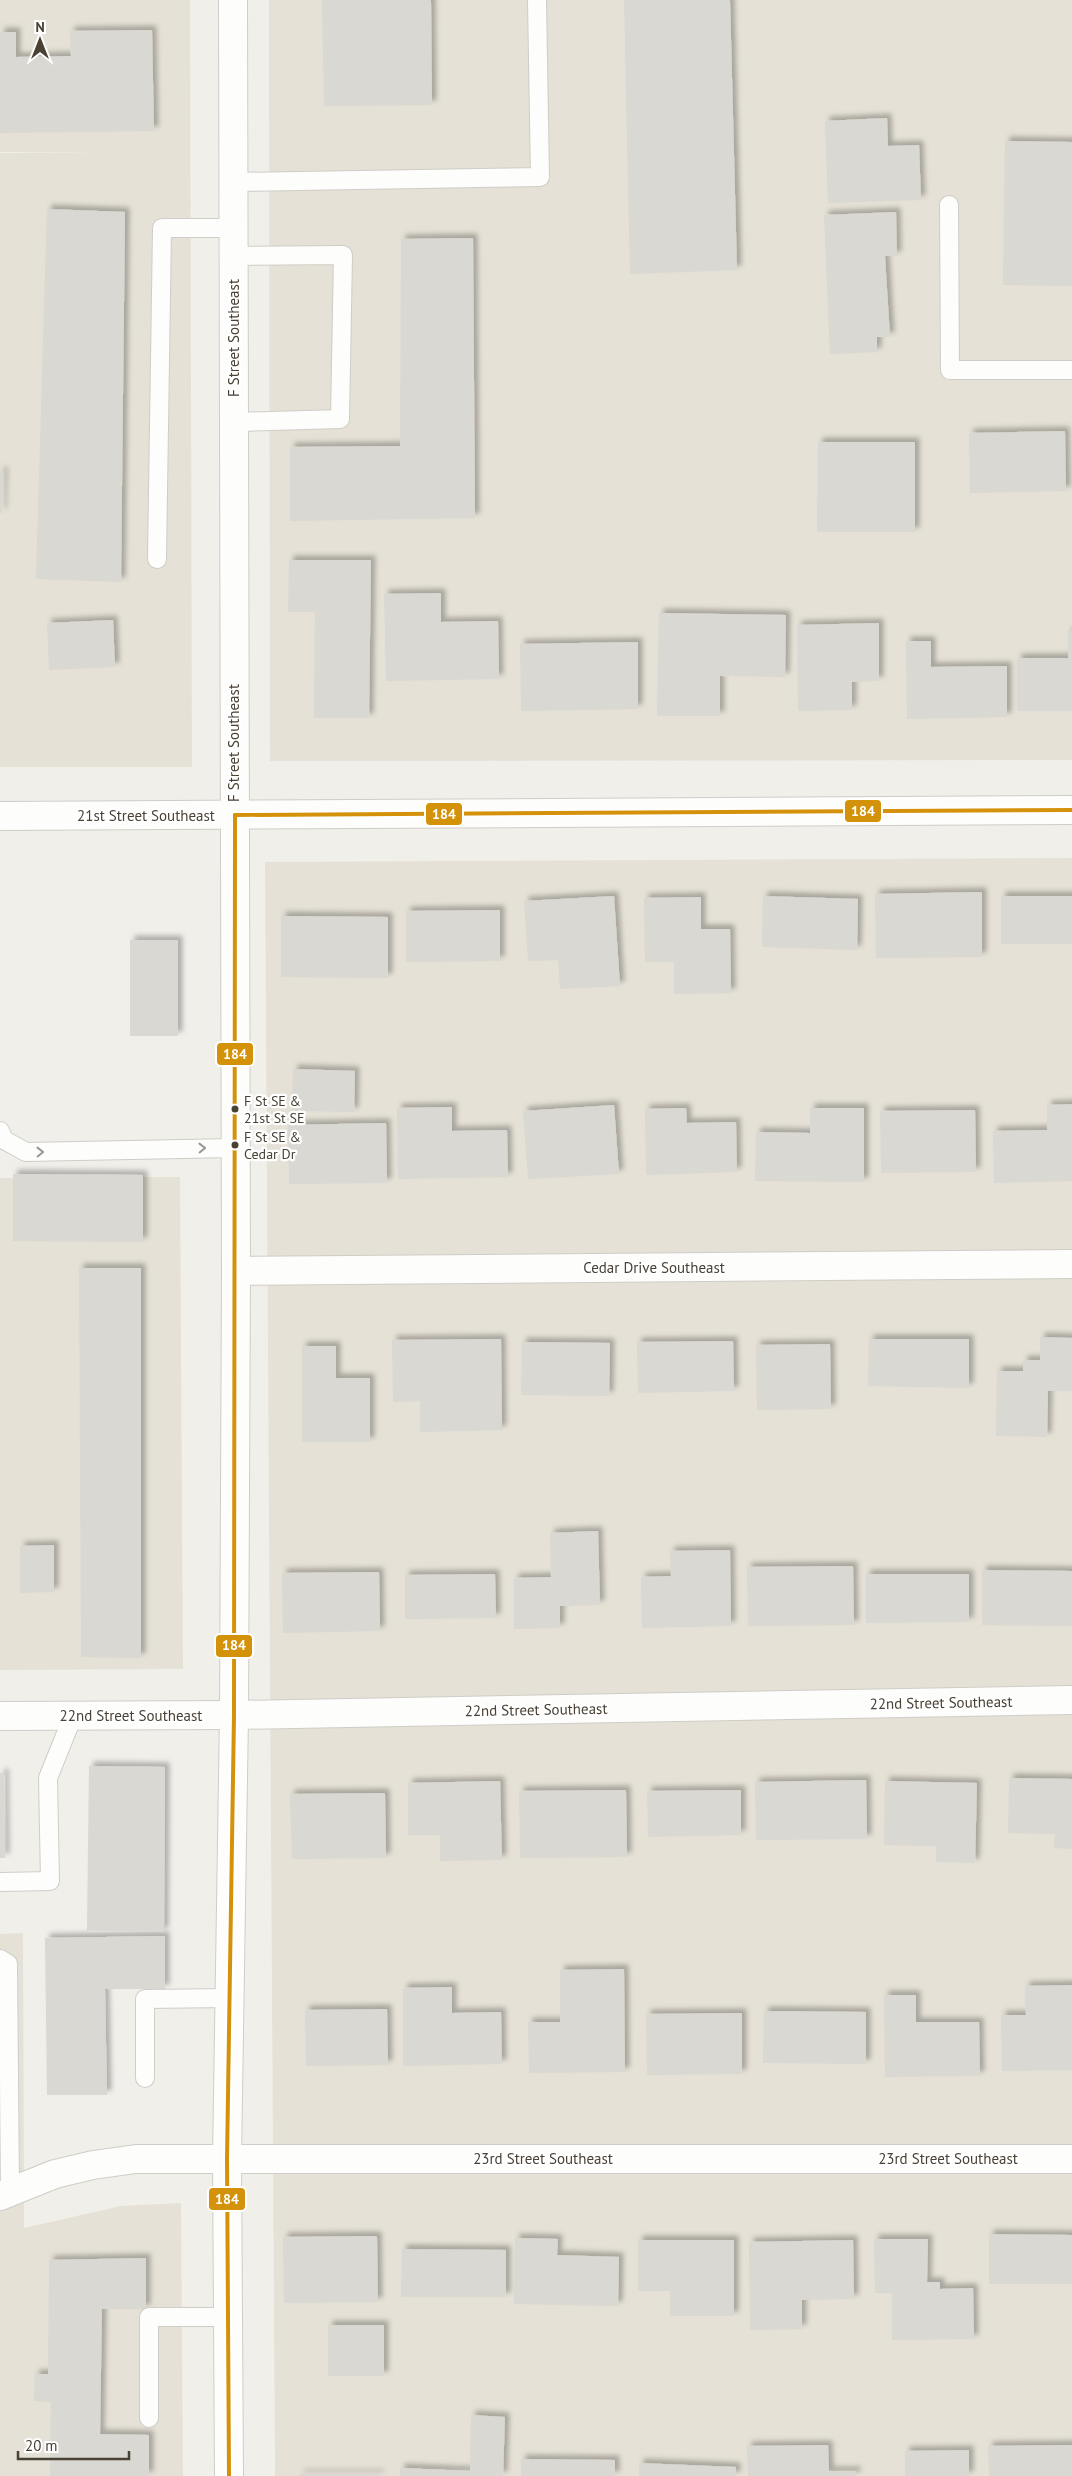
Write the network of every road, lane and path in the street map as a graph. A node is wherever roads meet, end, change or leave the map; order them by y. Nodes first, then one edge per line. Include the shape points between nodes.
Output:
1 (233, 0) edge
2 (537, 0) edge
3 (233, 182) junction
4 (949, 205) dead end
5 (233, 228) junction
6 (233, 256) junction
7 (1072, 370) edge
8 (234, 422) junction
9 (156, 559) dead end
10 (1072, 810) edge
11 (235, 815) junction
12 (0, 816) edge
13 (0, 1131) edge
14 (236, 1148) junction
15 (1072, 1264) edge
16 (236, 1271) junction
17 (1072, 1700) edge
18 (234, 1715) junction
19 (0, 1716) edge
20 (73, 1716) junction
21 (0, 1882) edge
22 (0, 1959) edge
23 (230, 1998) junction
24 (145, 2078) dead end
25 (227, 2159) junction
26 (1072, 2159) edge
27 (10, 2192) edge
28 (228, 2317) junction
29 (149, 2418) dead end
30 (229, 2476) edge

1 - 3 street, F Street Southeast
2 - 3 lane via 540,177
3 - 5 street, F Street Southeast
4 - 7 lane via 950,370
5 - 6 street, F Street Southeast
5 - 9 lane via 162,228
6 - 8 street, F Street Southeast
6 - 8 lane via 343,255 340,419
8 - 11 street, F Street Southeast
10 - 11 street, 21st Street Southeast
11 - 12 street, 21st Street Southeast
11 - 14 street, F Street Southeast
13 -> 14 lane via 4,1140 26,1152
14 - 16 street, F Street Southeast
15 - 16 street, Cedar Drive Southeast
16 - 18 street, F Street Southeast
17 - 18 street, 22nd Street Southeast
18 - 20 street, 22nd Street Southeast
18 - 23 street, F Street Southeast
19 - 20 street, 22nd Street Southeast
20 - 21 lane via 48,1778 50,1881
22 - 27 lane via 8,1964
23 - 24 lane via 145,1999
23 - 25 street, F Street Southeast
25 - 26 street, 23rd Street Southeast
25 - 27 street, 23rd Street Southeast via 136,2159 93,2165 55,2174
25 - 28 street, F Street Southeast
28 - 29 lane via 149,2317
28 - 30 street, F Street Southeast

